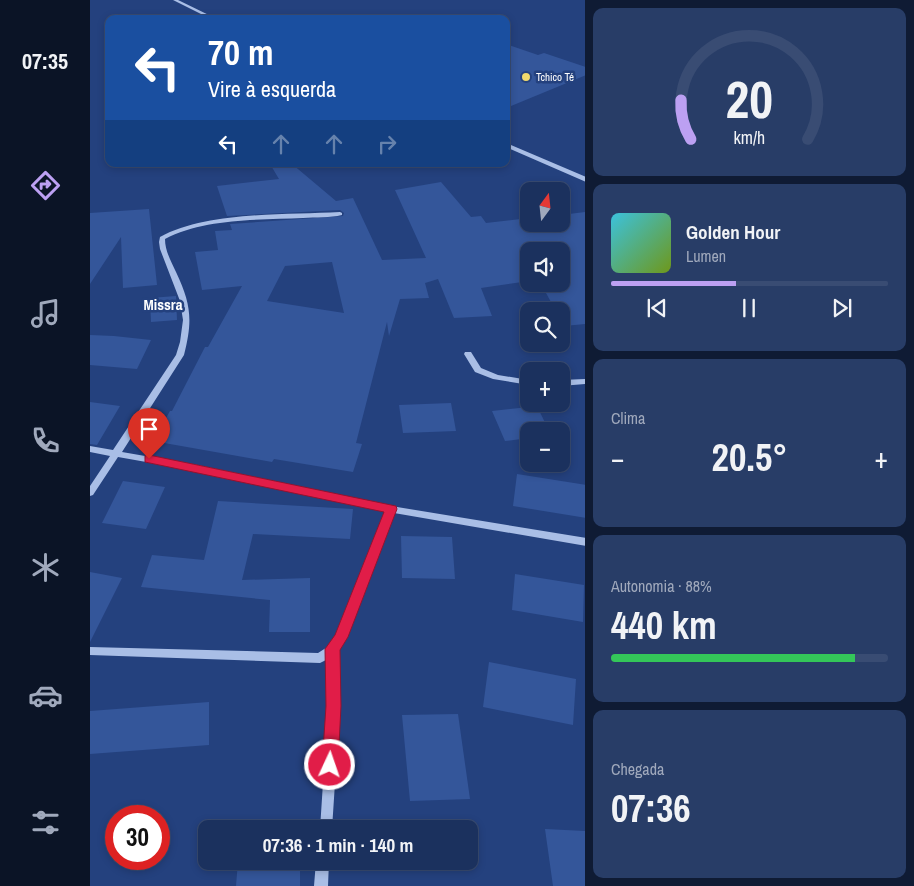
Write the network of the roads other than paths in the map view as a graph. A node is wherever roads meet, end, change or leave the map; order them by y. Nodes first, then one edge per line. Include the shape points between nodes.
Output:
1 (175, 0) edge
2 (207, 15) edge
3 (510, 147) edge
4 (585, 180) edge
5 (340, 214) dead end
6 (468, 354) dead end
7 (585, 381) edge
8 (520, 382) edge
9 (570, 382) edge
10 (90, 449) edge
11 (118, 453) junction
12 (90, 494) edge
13 (391, 509) junction
14 (585, 542) edge
15 (332, 649) junction
16 (90, 651) edge
17 (327, 820) edge
18 (322, 870) edge
19 (321, 886) edge

1 - 2 street
3 - 4 street
5 - 11 street via 206,223 170,231 162,238 161,247 182,292 188,314 187,332 180,355
6 - 8 street via 478,370 496,378
7 - 9 street
10 - 11 street
11 - 12 street
11 - 13 street
13 - 14 street
13 - 15 street via 341,637
15 - 16 street via 320,658
15 - 17 street via 334,706
18 - 19 street

